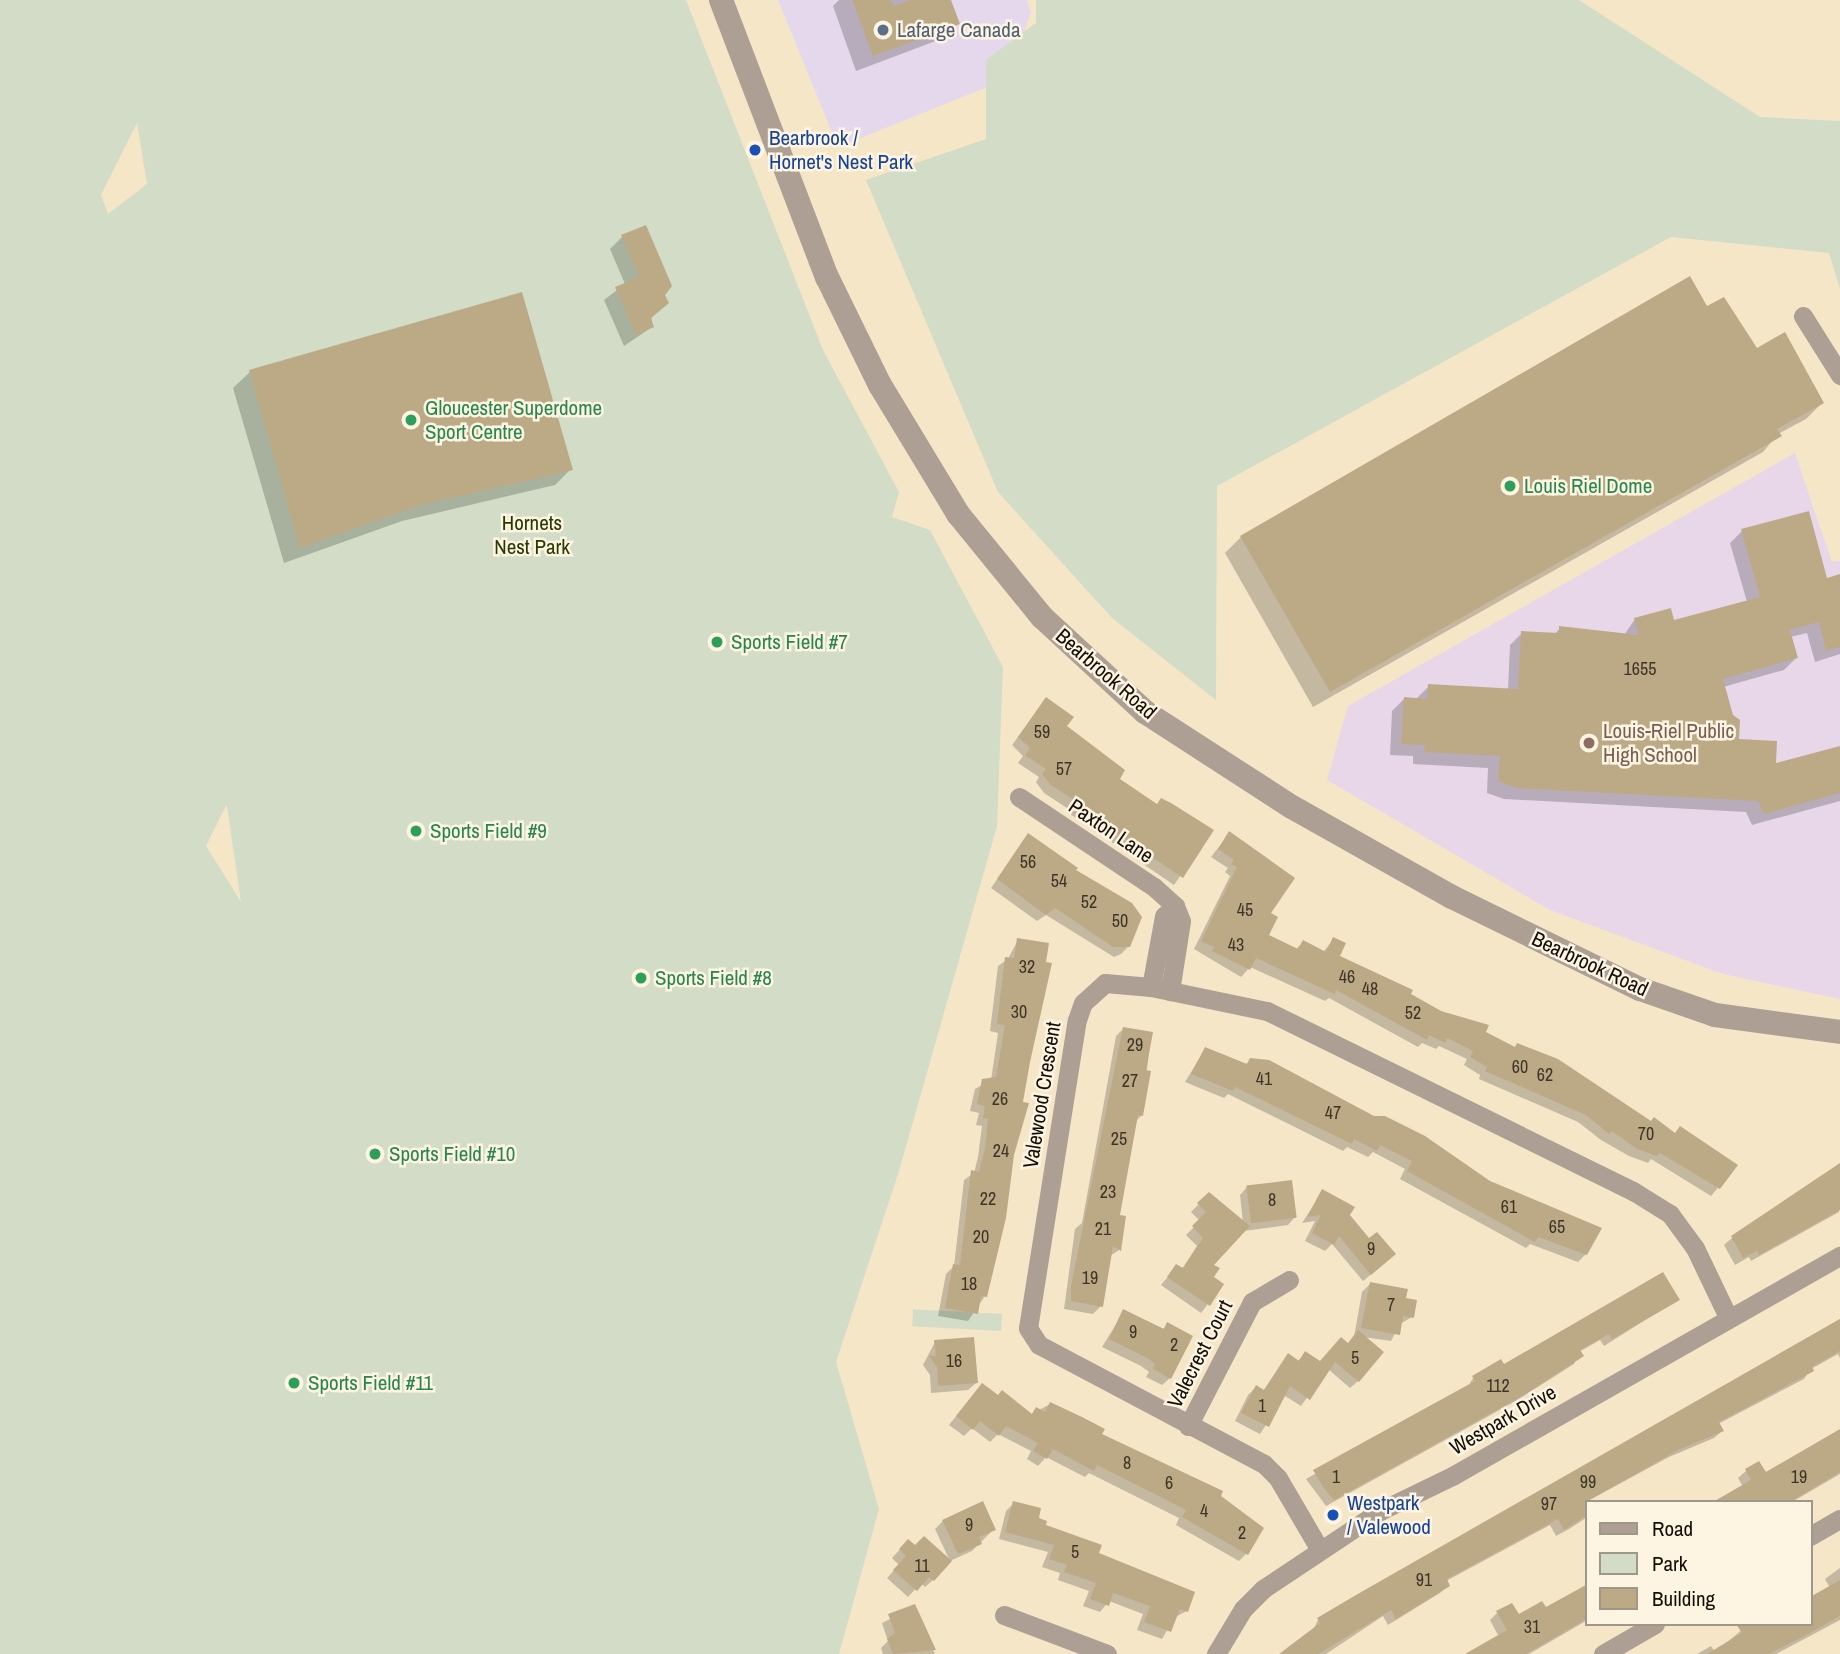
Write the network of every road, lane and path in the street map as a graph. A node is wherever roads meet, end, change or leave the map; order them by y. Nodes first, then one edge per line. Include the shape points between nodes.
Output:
1 (721, 0) edge
2 (1803, 316) dead end
3 (1840, 375) edge
4 (1019, 797) dead end
5 (1160, 989) junction
6 (1840, 1032) edge
7 (1840, 1256) edge
8 (1289, 1280) dead end
9 (1728, 1317) junction
10 (1188, 1426) junction
11 (1840, 1519) edge
12 (1812, 1535) edge
13 (1320, 1550) junction
14 (1004, 1615) dead end
15 (1652, 1626) edge
16 (1107, 1654) edge
17 (1216, 1654) edge
18 (1603, 1654) edge

1 - 6 street, Bearbrook Road via 827,277 880,386 958,514 1042,617 1145,712 1292,807 1452,897 1640,989 1714,1015
2 - 3 street
4 - 5 street, Paxton Lane via 1154,887 1175,906 1164,916
5 - 9 street, Valewood Crescent via 1267,1011 1633,1191 1670,1214 1695,1248
5 - 10 street, Valewood Crescent via 1105,983 1083,1003 1028,1328 1039,1345
7 - 9 street, Westpark Drive
8 - 10 street, Valecrest Court via 1252,1302
9 - 13 street, Westpark Drive via 1454,1475 1380,1511
10 - 13 street, Valewood Crescent via 1264,1464 1278,1478
11 - 12 street
13 - 17 street, Westpark Drive via 1263,1589 1243,1609
14 - 16 street
15 - 18 street

